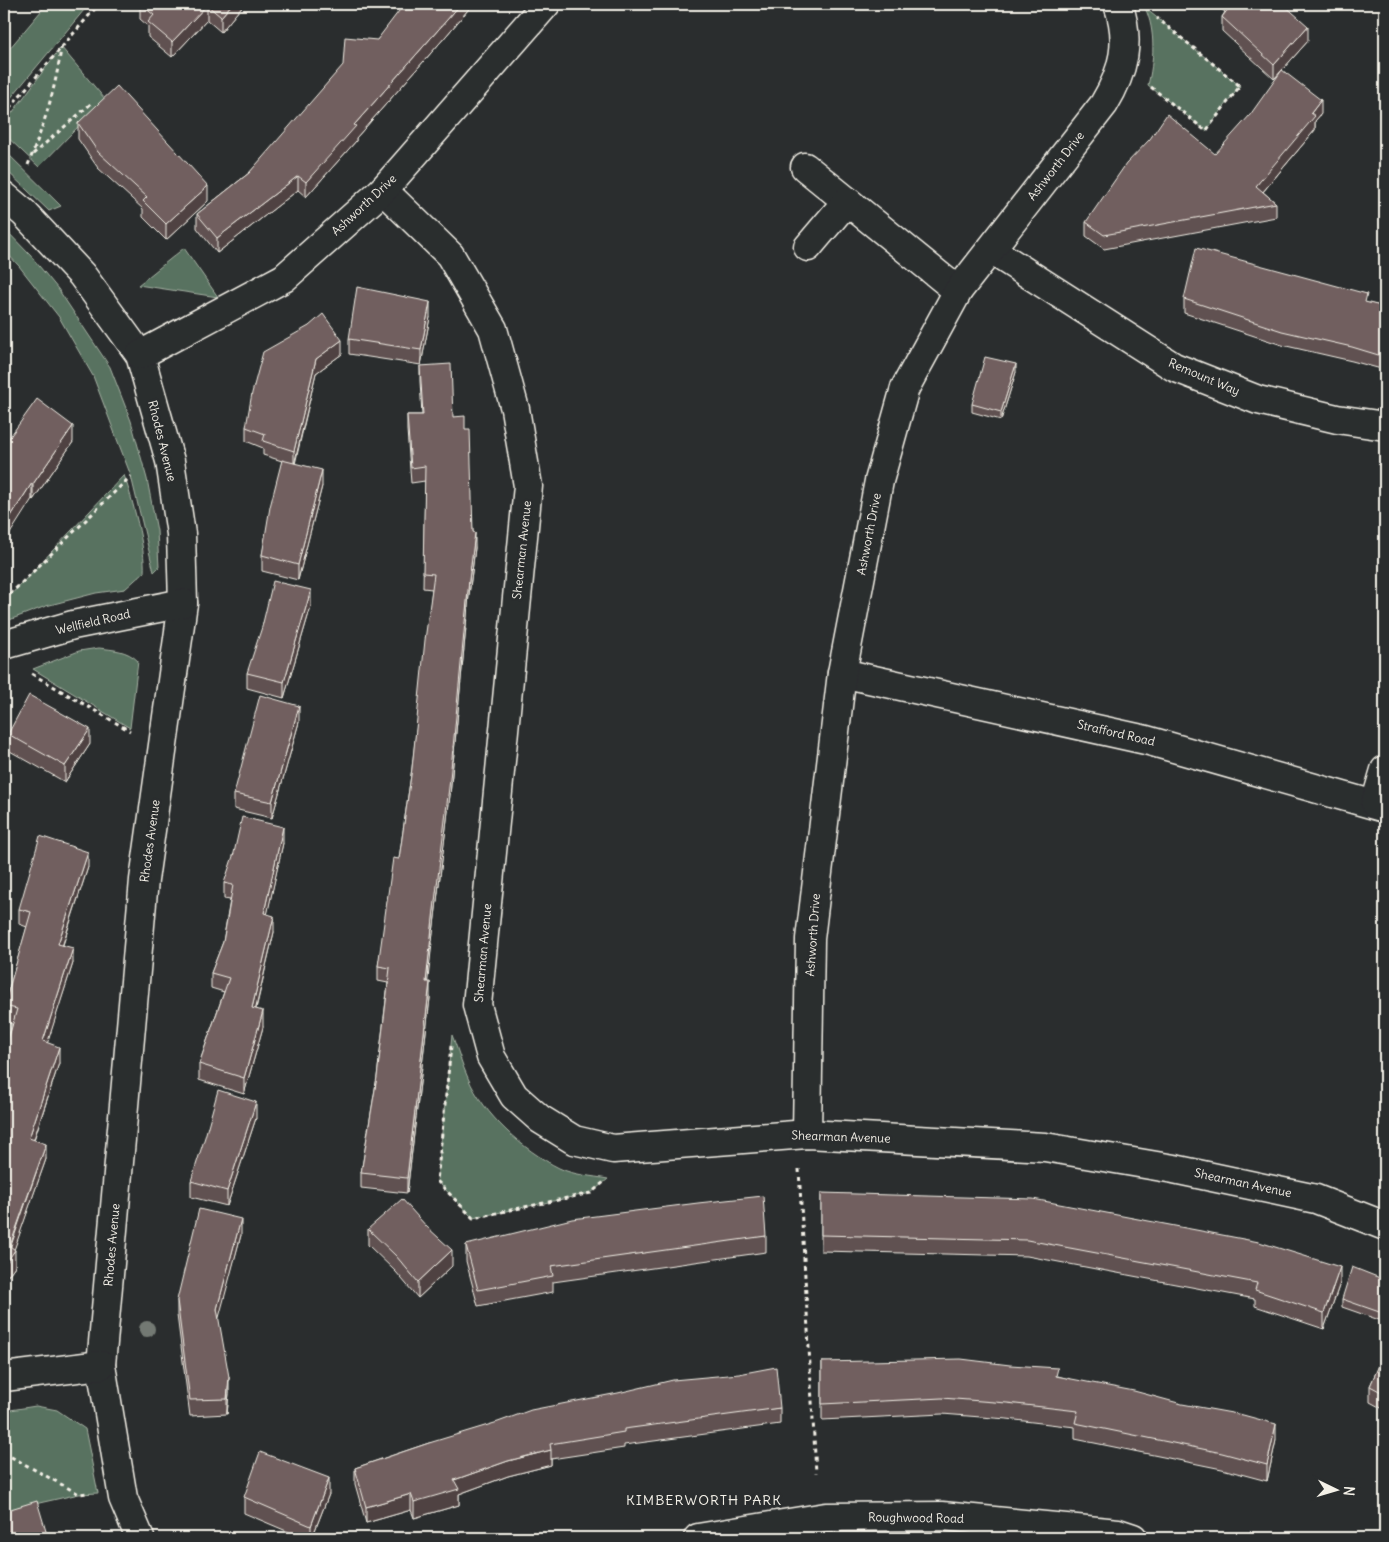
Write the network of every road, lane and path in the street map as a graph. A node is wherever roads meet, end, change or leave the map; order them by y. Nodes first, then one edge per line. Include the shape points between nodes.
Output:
1 (99, 4) edge
2 (546, 4) edge
3 (1118, 4) edge
4 (1152, 14) dead end
5 (61, 47) junction
6 (1122, 64) junction
7 (92, 102) dead end
8 (4, 114) edge
9 (33, 154) junction
10 (28, 165) dead end
11 (805, 168) dead end
12 (384, 190) junction
13 (4, 196) edge
14 (847, 201) junction
15 (808, 247) dead end
16 (991, 250) junction
17 (958, 291) junction
18 (140, 355) junction
19 (1385, 426) edge
20 (131, 476) dead end
21 (4, 600) edge
22 (183, 603) junction
23 (4, 645) edge
24 (28, 672) dead end
25 (842, 672) junction
26 (135, 734) dead end
27 (1385, 770) edge
28 (1380, 806) edge
29 (477, 1005) junction
30 (807, 1134) junction
31 (645, 1146) junction
32 (1385, 1226) edge
33 (101, 1365) junction
34 (4, 1377) edge
35 (4, 1453) edge
36 (816, 1473) dead end
37 (123, 1491) junction
38 (826, 1528) edge
39 (140, 1538) edge
40 (698, 1538) edge
41 (1133, 1538) edge

1 - 5 path
2 - 12 street, Ashworth Drive
3 - 6 street, Ashworth Drive via 1126,40
4 - 6 path via 1240,86 1206,131
5 - 8 path
5 - 9 path via 51,100
6 - 16 street, Ashworth Drive via 1115,86 1104,104
7 - 9 path
9 - 10 path
11 - 14 street
12 - 18 street, Ashworth Drive via 284,278
12 - 29 street, Shearman Avenue via 450,255 493,329 515,409 528,486
13 - 18 street, Rhodes Avenue via 82,275
14 - 15 street
14 - 17 street
16 - 17 street, Ashworth Drive
16 - 19 street, Remount Way via 1174,367 1258,400 1336,419
17 - 25 street, Ashworth Drive via 906,388 880,481
18 - 22 street, Rhodes Avenue via 170,461 181,534
20 - 21 path
22 - 23 street, Wellfield Road via 73,625
22 - 33 street, Rhodes Avenue via 144,880
24 - 26 path
25 - 28 street, Strafford Road via 1146,740
25 - 30 street, Ashworth Drive via 810,939
27 - 28 street
29 - 31 street, Shearman Avenue via 491,1057 514,1096 540,1119 574,1140 613,1149
29 - 31 path via 452,1036 437,1181 473,1218 591,1193
30 - 31 street, Shearman Avenue
30 - 32 street, Shearman Avenue via 1045,1147 1174,1169 1316,1199
30 - 36 path via 798,1170
33 - 34 street
33 - 37 street, Rhodes Avenue
35 - 37 path via 79,1494
37 - 39 street, Rhodes Avenue
38 - 40 street, Roughwood Road
38 - 41 street, Roughwood Road via 942,1516 1118,1533

